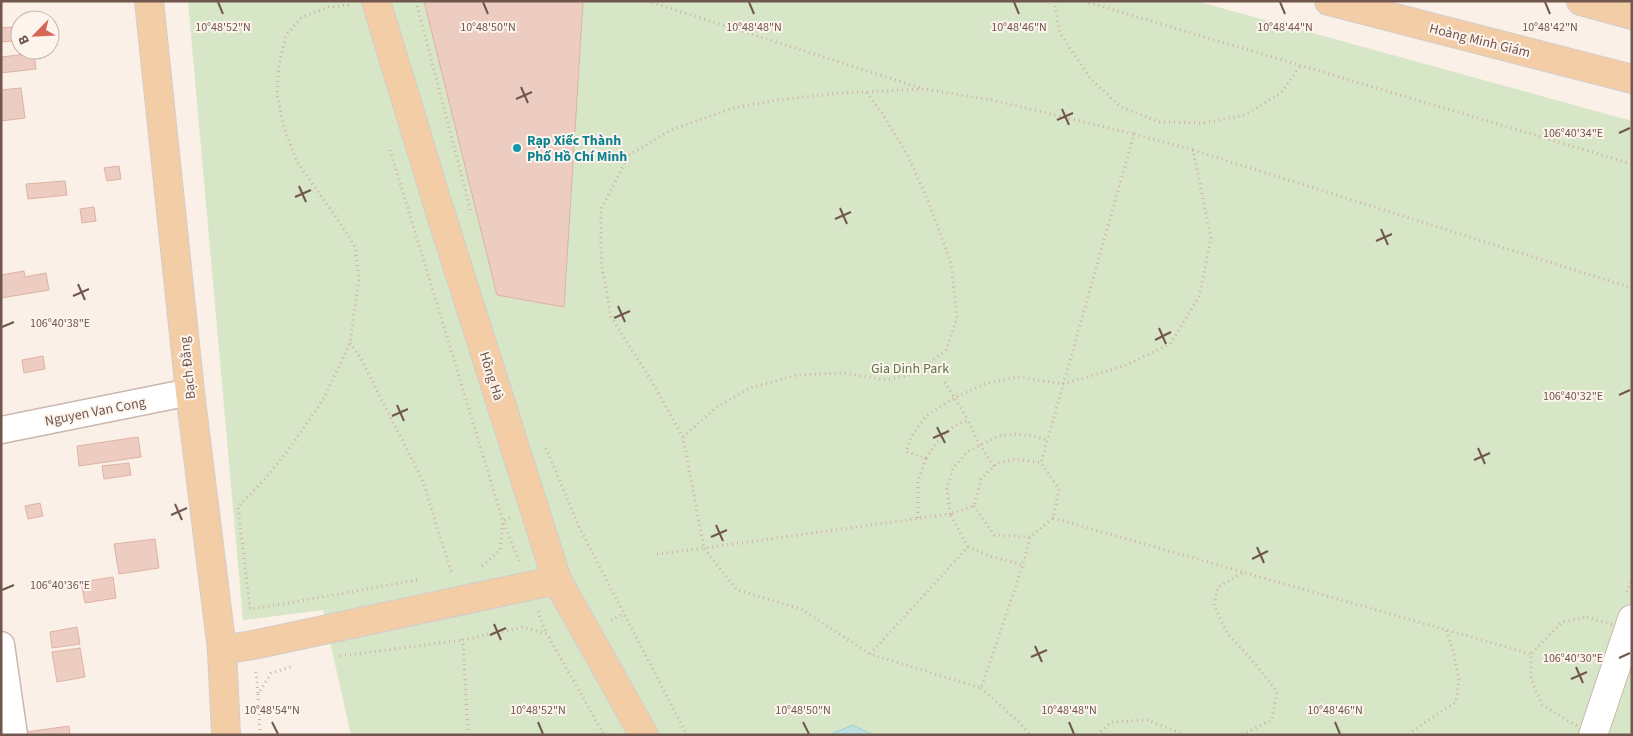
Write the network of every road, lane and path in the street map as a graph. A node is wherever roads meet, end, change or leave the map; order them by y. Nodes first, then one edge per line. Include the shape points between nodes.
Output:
1 (149, 1) edge
2 (416, 1) edge
3 (648, 1) edge
4 (1054, 1) edge
5 (1084, 1) edge
6 (1329, 1) edge
7 (1581, 1) edge
8 (363, 3) edge
9 (1632, 15) edge
10 (1301, 65) junction
11 (1632, 79) edge
12 (924, 89) junction
13 (866, 92) junction
14 (1134, 134) junction
15 (389, 146) dead end
16 (1193, 150) junction
17 (1632, 164) edge
18 (472, 218) dead end
19 (1632, 288) edge
20 (350, 343) junction
21 (945, 382) dead end
22 (1063, 384) junction
23 (190, 392) junction
24 (954, 398) junction
25 (968, 420) junction
26 (1, 430) edge
27 (683, 437) junction
28 (1048, 440) junction
29 (544, 444) dead end
30 (980, 444) junction
31 (926, 458) junction
32 (1041, 463) junction
33 (994, 466) junction
34 (974, 506) junction
35 (950, 514) junction
36 (918, 518) junction
37 (1053, 518) junction
38 (1030, 537) junction
39 (968, 547) junction
40 (704, 548) junction
41 (657, 554) dead end
42 (1022, 565) junction
43 (479, 568) dead end
44 (1244, 572) junction
45 (447, 574) dead end
46 (422, 579) dead end
47 (557, 580) junction
48 (1632, 619) edge
49 (1446, 630) junction
50 (463, 640) junction
51 (1, 645) edge
52 (222, 650) junction
53 (870, 654) junction
54 (1531, 654) junction
55 (335, 657) dead end
56 (298, 665) dead end
57 (981, 688) junction
58 (1632, 730) edge
59 (603, 734) edge
60 (14, 735) edge
61 (226, 735) edge
62 (260, 735) edge
63 (468, 735) edge
64 (644, 735) edge
65 (687, 735) edge
66 (1030, 735) edge
67 (1097, 735) edge
68 (1184, 735) edge
69 (1237, 735) edge
70 (1409, 735) edge
71 (1593, 735) edge
72 (1630, 735) edge

1 - 23 main road, Bạch Đằng
2 - 18 path
3 - 12 path
4 - 10 path via 1060,33 1090,78 1121,107 1159,122 1203,123 1245,115 1281,92
5 - 10 path
6 - 11 main road, Hoàng Minh Giám
7 - 9 main road
8 - 20 path via 329,7 302,17 286,34 279,65 278,94 284,128 296,162 354,247 359,278
8 - 47 main road, Hồng Hà via 443,221
10 - 17 path
12 - 13 path
12 - 14 path via 992,100
13 - 27 path via 733,108 671,130 629,155 601,209 601,261 610,317
13 - 27 path via 908,156 951,263 957,318 946,350 917,373 887,380 843,373 797,375 750,388 717,407
14 - 16 path
14 - 22 path
15 - 43 path via 503,521 500,550
16 - 19 path
16 - 22 path via 1211,238 1199,297 1170,344 1124,366
20 - 45 path via 422,479 453,573
20 - 46 path via 324,398 292,446 238,507 250,609
21 - 24 path
22 - 24 path via 1018,378 987,383
22 - 28 path
23 - 26 street, Nguyen Van Cong
23 - 52 main road, Bạch Đằng
24 - 25 path
24 - 31 path via 926,416 911,437 906,452
25 - 30 path
25 - 31 path via 954,425 937,441
27 - 40 path
28 - 30 path via 1016,434 998,436
28 - 32 path
29 - 65 path via 580,530
30 - 33 path
30 - 35 path via 967,452 953,468 947,489
31 - 36 path via 918,480
32 - 33 path via 1017,459
32 - 37 path via 1059,489
33 - 34 path via 981,479
34 - 35 path
34 - 38 path via 994,535
35 - 36 path
35 - 39 path
36 - 40 path
37 - 38 path
37 - 44 path
38 - 42 path
39 - 42 path
39 - 53 path
40 - 41 path
40 - 53 path via 737,590 802,609
42 - 57 path
44 - 49 path
44 - 69 path via 1218,587 1214,606 1228,634 1277,692 1272,720
47 - 52 main road
47 - 64 main road, Hồng Hà
48 - 71 street
49 - 54 path
49 - 70 path via 1459,680 1456,702
50 - 55 path
50 - 59 path via 523,628 547,634
50 - 63 path
51 - 60 street
52 - 61 main road, Bạch Đằng
53 - 57 path
54 - 54 path via 1531,679 1542,706 1582,729 1616,626 1587,617 1562,622
56 - 62 path via 271,674 258,694
57 - 66 path
58 - 72 path
67 - 68 path via 1111,722 1148,720

